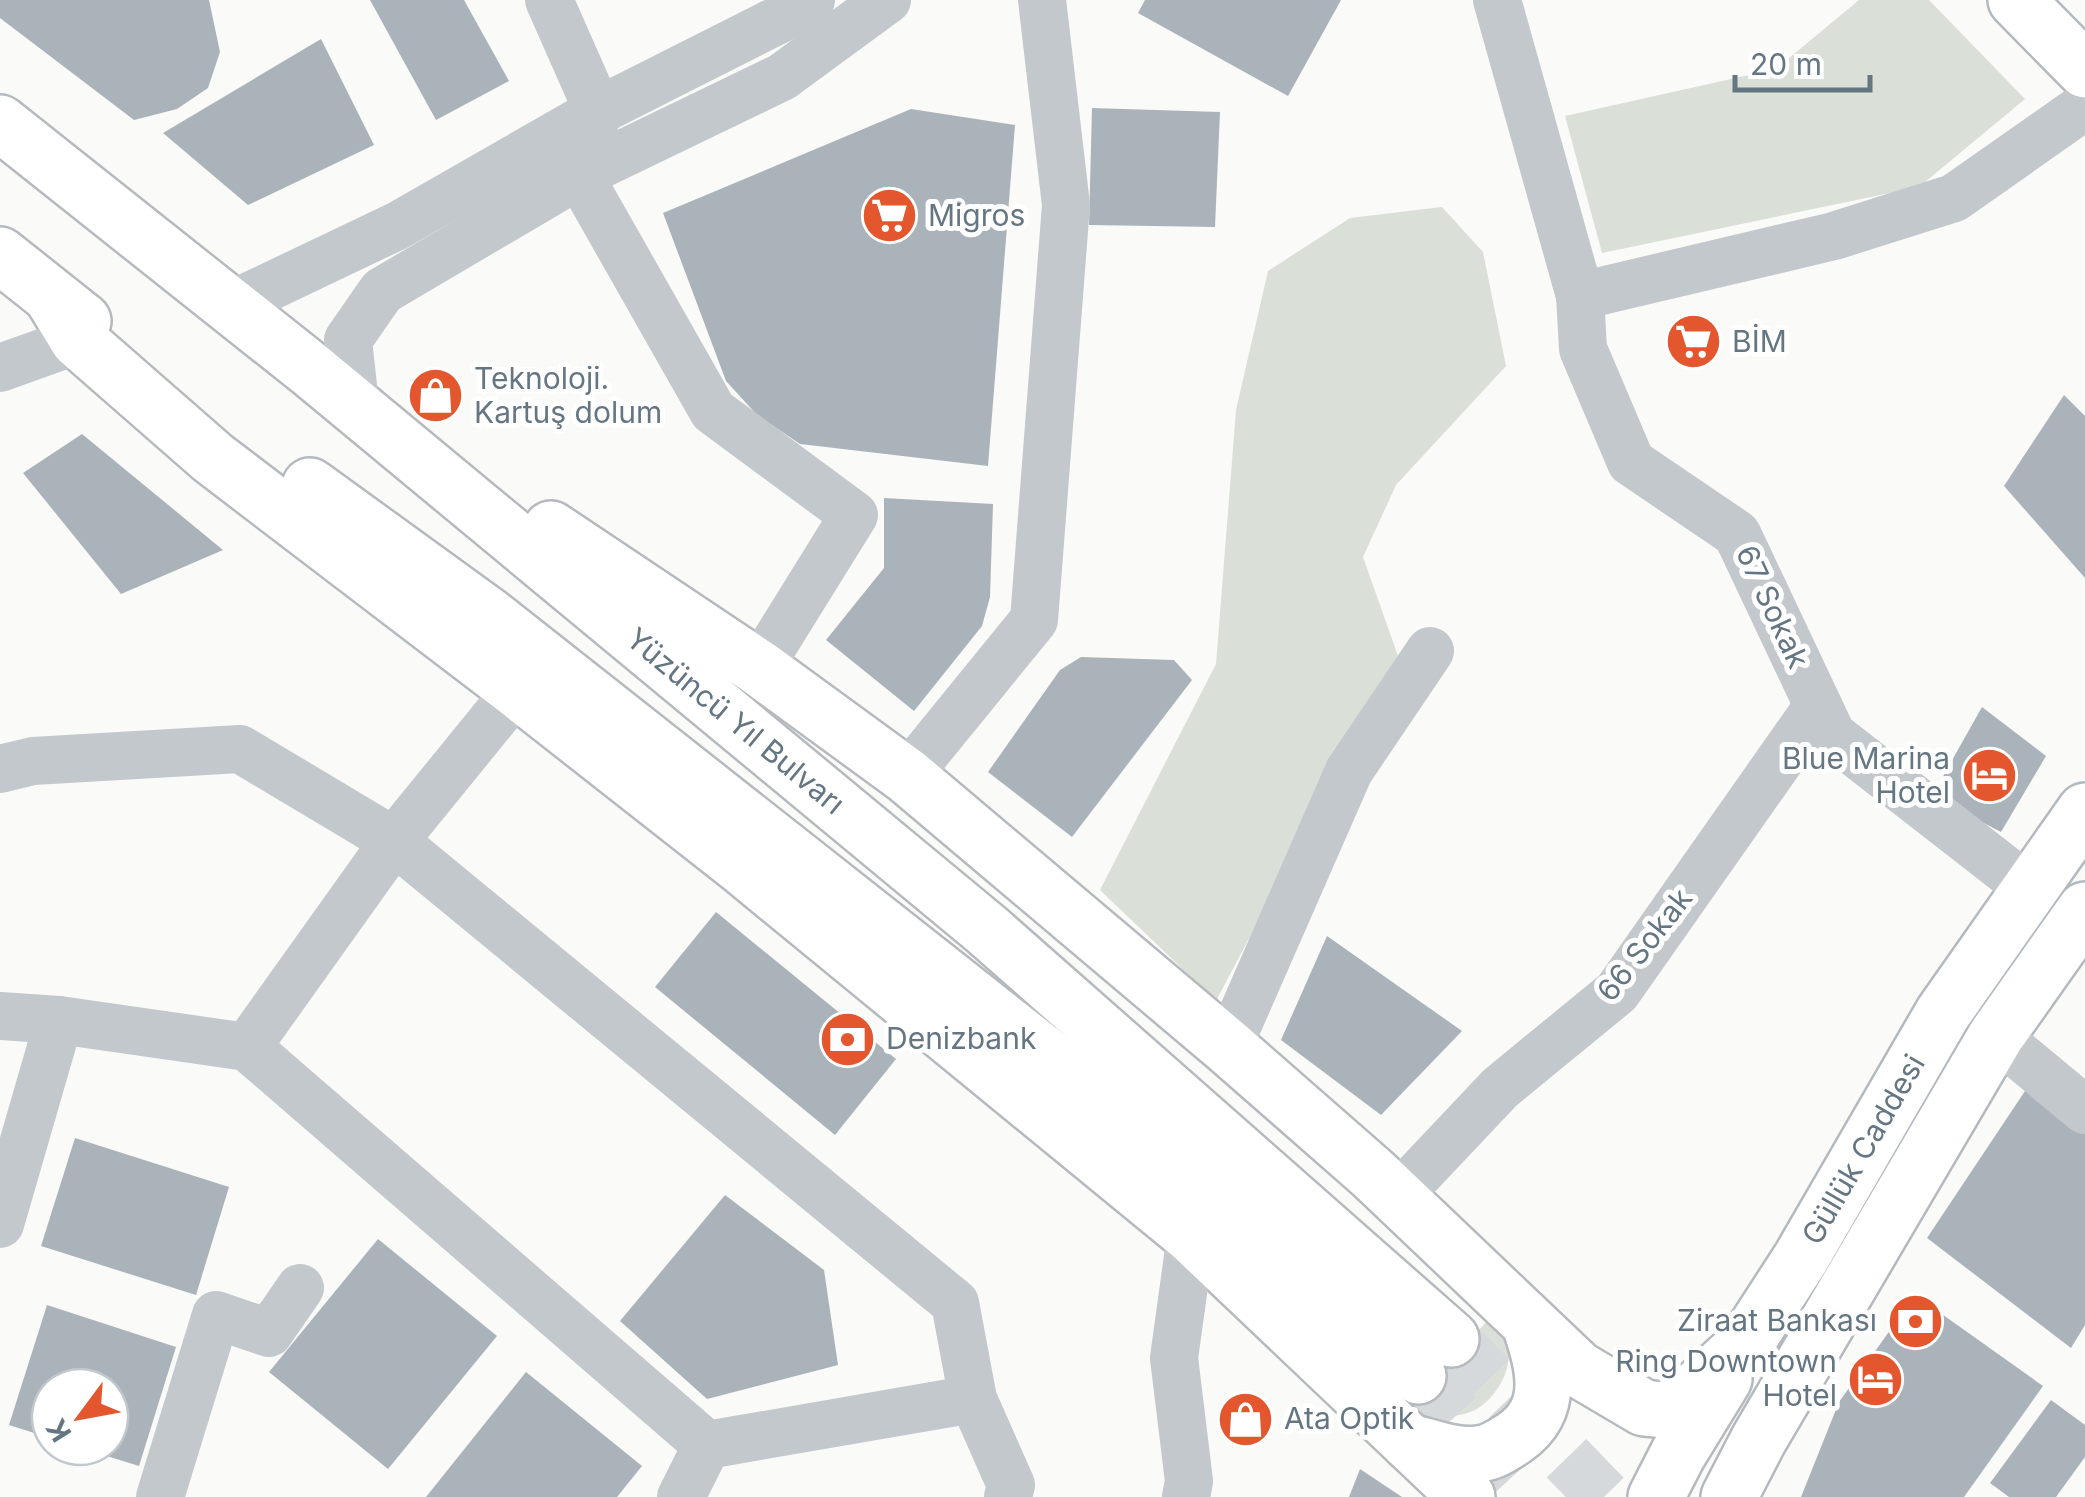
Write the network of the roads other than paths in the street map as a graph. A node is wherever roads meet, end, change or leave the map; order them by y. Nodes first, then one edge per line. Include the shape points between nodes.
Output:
1 (549, 0) edge
2 (811, 0) edge
3 (887, 0) edge
4 (1042, 0) edge
5 (1497, 0) edge
6 (2016, 0) edge
7 (2085, 70) edge
8 (2085, 106) edge
9 (598, 110) junction
10 (0, 123) edge
11 (579, 175) junction
12 (0, 255) edge
13 (1580, 296) junction
14 (228, 306) junction
15 (66, 320) junction
16 (0, 368) edge
17 (332, 378) junction
18 (1430, 651) dead end
19 (758, 668) junction
20 (517, 690) junction
21 (1818, 706) junction
22 (0, 769) edge
23 (908, 776) junction
24 (2085, 811) edge
25 (394, 841) junction
26 (2030, 889) junction
27 (2085, 910) edge
28 (0, 1016) edge
29 (59, 1020) junction
30 (1996, 1036) junction
31 (248, 1047) junction
32 (1228, 1047) junction
33 (2085, 1110) edge
34 (1397, 1198) junction
35 (0, 1224) edge
36 (1191, 1234) junction
37 (300, 1288) dead end
38 (1530, 1324) junction
39 (1744, 1346) junction
40 (1578, 1369) junction
41 (973, 1399) junction
42 (1409, 1442) junction
43 (707, 1444) junction
44 (1669, 1490) edge
45 (160, 1497) edge
46 (681, 1497) edge
47 (1008, 1497) edge
48 (1186, 1497) edge
49 (1466, 1497) edge
50 (1729, 1497) edge

1 - 9 street
2 - 9 street
3 - 11 street via 782,78
4 - 23 street via 1066,205 1034,620
5 - 13 street, 67 Sokak
6 - 7 main road
8 - 13 street via 1954,198 1834,236
9 - 11 street
9 - 14 street via 397,226
10 - 14 main road, Yüzüncü Yıl Bulvarı
11 - 17 street via 382,291 348,340
11 - 19 street via 713,411 854,514
12 - 15 main road, Yüzüncü Yıl Bulvarı
13 - 21 street, 67 Sokak via 1584,348 1632,462 1738,534
14 - 17 main road, Yüzüncü Yıl Bulvarı
15 - 16 street
15 - 17 main road, Yüzüncü Yıl Bulvarı via 488,615 1434,1358 986,930
15 - 20 main road via 213,458
17 - 19 main road
18 - 32 street via 1349,771
19 - 23 main road
20 - 25 street
20 - 36 main road
21 - 26 street, 67 Sokak via 1832,735
21 - 34 street, 66 Sokak via 1617,992 1500,1088
22 - 25 street via 33,761 240,749
23 - 32 main road
24 - 26 main road, Güllük Caddesi
25 - 31 street
25 - 41 street via 955,1303
26 - 39 main road, Güllük Caddesi via 1943,1014
27 - 30 main road, Güllük Caddesi
28 - 29 street
29 - 31 street
29 - 35 street
30 - 33 street
30 - 50 main road, Güllük Caddesi
31 - 43 street
32 - 34 main road
34 - 38 main road
36 - 42 main road
36 - 48 street via 1174,1358 1190,1481
37 - 45 street via 270,1333 216,1315
38 - 40 main road
38 - 42 main road via 1544,1389 1539,1410 1521,1433 1479,1454
39 - 40 main road via 1664,1410 1644,1408
39 - 44 main road, Güllük Caddesi via 1678,1454
40 - 44 main road
41 - 43 street
41 - 47 street via 1011,1485
42 - 49 main road
43 - 46 street

